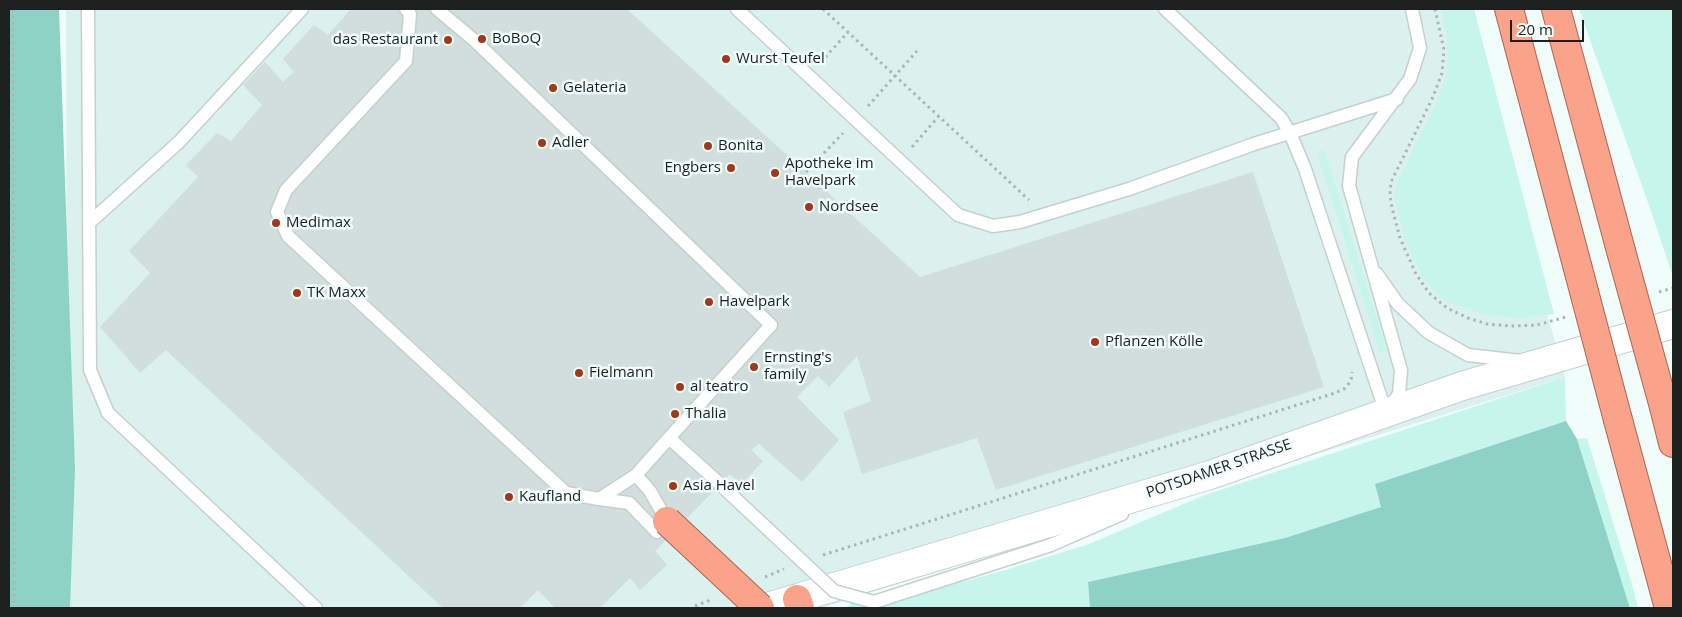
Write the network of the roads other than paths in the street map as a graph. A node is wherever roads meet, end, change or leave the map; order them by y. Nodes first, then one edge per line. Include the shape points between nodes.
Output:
1 (88, 9) edge
2 (302, 9) edge
3 (406, 9) edge
4 (437, 9) edge
5 (737, 9) edge
6 (1164, 9) edge
7 (1412, 9) edge
8 (1509, 9) edge
9 (1556, 9) edge
10 (1396, 99) junction
11 (1290, 133) junction
12 (89, 223) junction
13 (1370, 264) junction
14 (1673, 324) edge
15 (1540, 363) junction
16 (1386, 413) junction
17 (668, 438) junction
18 (1673, 443) edge
19 (636, 475) junction
20 (1210, 475) junction
21 (599, 499) junction
22 (662, 527) junction
23 (731, 602) edge
24 (798, 604) edge
25 (316, 608) edge
26 (762, 608) edge
27 (1669, 608) edge

1 - 12 lane
2 - 12 lane via 179,142
3 - 21 lane via 410,14 406,61 286,190 277,212 288,236 566,493
4 - 17 lane via 475,41 771,325
5 - 11 lane via 958,215 993,226 1020,222 1128,189
6 - 11 lane via 1281,118
7 - 10 lane via 1420,48 1410,79
8 - 27 highway, bridge
9 - 18 highway, bridge
10 - 11 lane
10 - 13 lane via 1352,157 1348,186
11 - 16 lane via 1306,170
12 - 25 lane via 90,370 108,412
13 - 15 lane via 1398,304 1430,332 1468,355
13 - 16 lane via 1401,370 1399,394
14 - 15 street, POTSDAMER STRASSE
15 - 16 street, POTSDAMER STRASSE
16 - 20 street, POTSDAMER STRASSE
17 - 19 lane
17 - 20 lane, bridge via 834,591 874,602 1051,545
19 - 21 lane
19 - 22 lane via 650,491
20 - 24 street, POTSDAMER STRASSE
21 - 22 lane via 629,504
22 - 23 highway
22 - 26 highway, bridge
24 - 26 street, POTSDAMER STRASSE

